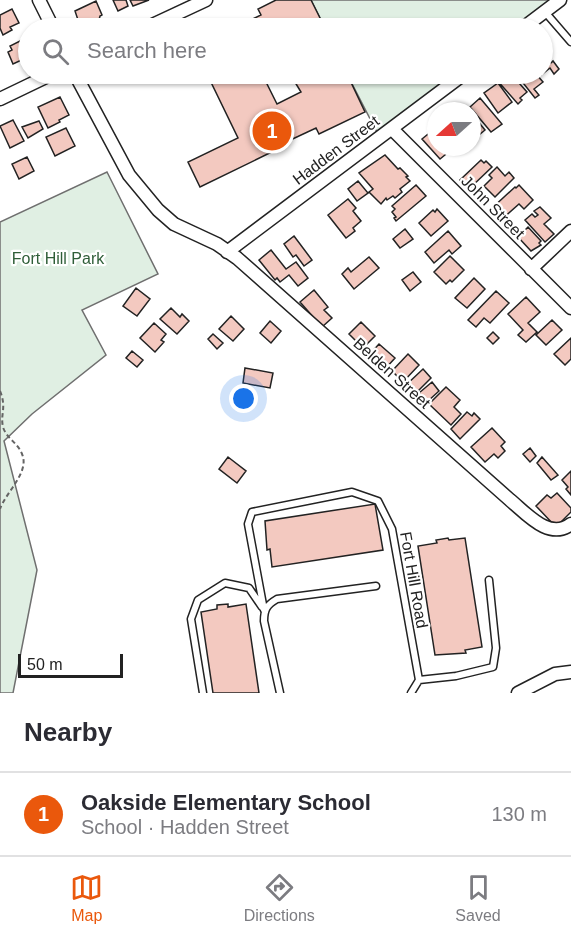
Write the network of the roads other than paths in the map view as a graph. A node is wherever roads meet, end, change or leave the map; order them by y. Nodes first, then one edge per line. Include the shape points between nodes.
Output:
1 (39, 0) edge
2 (206, 0) edge
3 (560, 0) edge
4 (544, 12) junction
5 (48, 18) edge
6 (167, 18) edge
7 (536, 18) edge
8 (549, 18) edge
9 (553, 22) edge
10 (571, 42) edge
11 (31, 84) edge
12 (80, 84) edge
13 (451, 84) edge
14 (0, 99) edge
15 (392, 129) junction
16 (571, 231) edge
17 (227, 252) junction
18 (531, 269) junction
19 (571, 308) edge
20 (571, 524) edge
21 (489, 580) dead end
22 (376, 586) dead end
23 (264, 610) junction
24 (571, 672) edge
25 (419, 680) junction
26 (203, 693) edge
27 (280, 693) edge
28 (411, 693) edge
29 (518, 693) edge

1 - 5 street
2 - 6 street
3 - 4 street
4 - 7 street
4 - 8 lane
9 - 10 lane
11 - 14 street
12 - 17 street, Belden Street via 129,175 158,210 174,224
13 - 15 street, Hadden Street
15 - 17 street, Hadden Street
15 - 18 street, John Street
16 - 18 street
17 - 20 street, Belden Street via 534,520 556,530
18 - 19 street, John Street
21 - 25 lane via 496,648 493,667
22 - 23 lane via 277,599
23 - 25 lane, Fort Hill Road via 248,524 252,512 352,492 378,501 392,529
23 - 26 lane via 249,588 225,583 198,600 191,619
23 - 27 lane, Fort Hill Road
24 - 29 street via 555,674
25 - 28 lane

